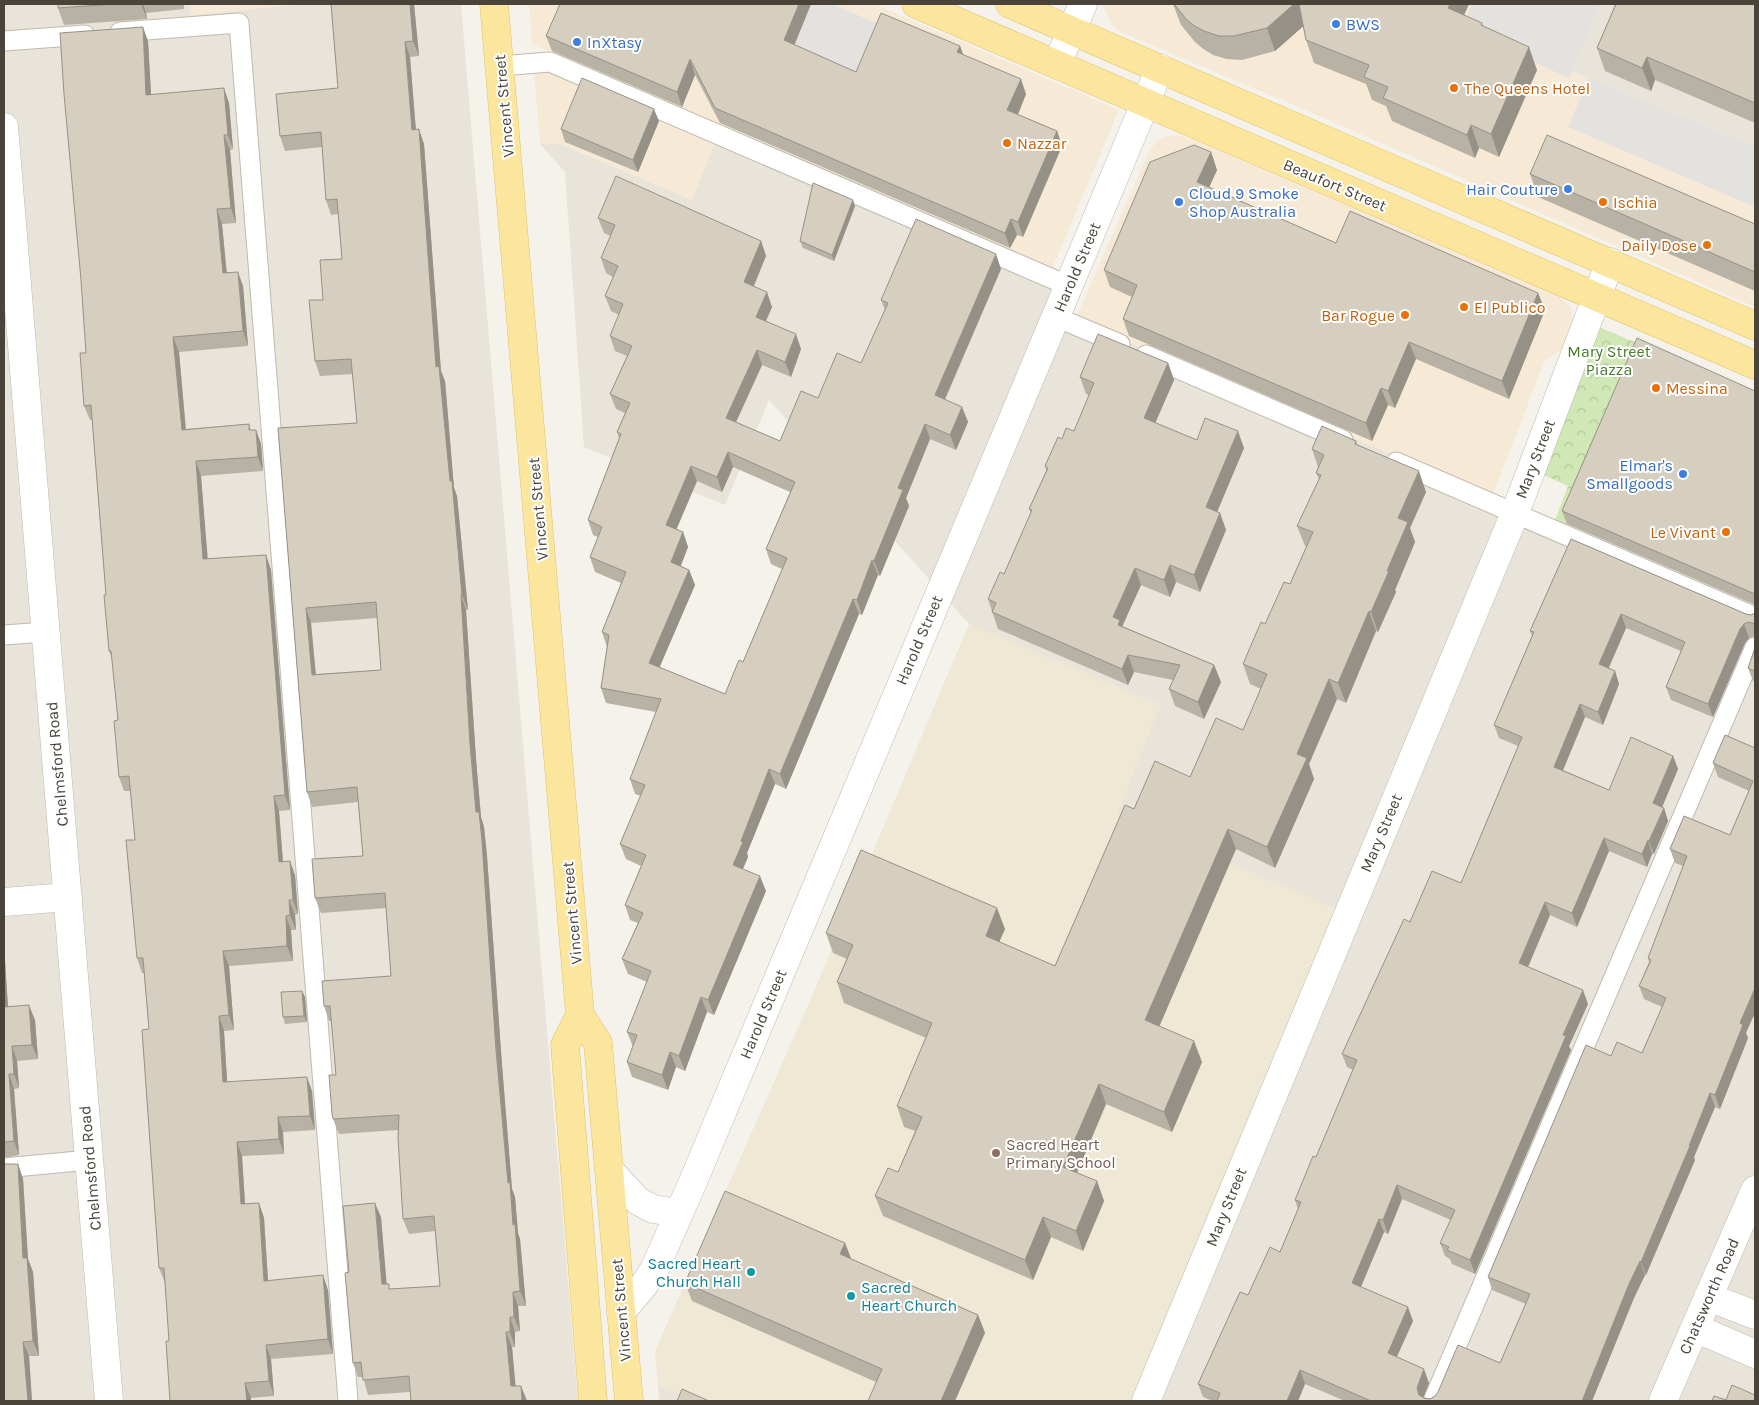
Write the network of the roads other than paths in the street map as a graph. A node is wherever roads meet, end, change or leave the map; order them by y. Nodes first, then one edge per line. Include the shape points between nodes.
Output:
1 (494, 4) edge
2 (916, 4) edge
3 (1010, 4) edge
4 (1083, 4) edge
5 (1071, 30) junction
6 (4, 41) edge
7 (1057, 64) junction
8 (500, 66) junction
9 (1160, 68) junction
10 (1146, 103) junction
11 (4, 127) edge
12 (1610, 262) junction
13 (1069, 286) junction
14 (1596, 296) junction
15 (1056, 317) junction
16 (1755, 326) edge
17 (1755, 365) edge
18 (1362, 448) edge
19 (1380, 455) edge
20 (1515, 513) junction
21 (1755, 617) edge
22 (46, 632) junction
23 (4, 635) edge
24 (1755, 648) edge
25 (68, 897) junction
26 (4, 902) edge
27 (580, 1015) junction
28 (90, 1160) junction
29 (4, 1168) edge
30 (610, 1171) junction
31 (1755, 1190) edge
32 (679, 1213) junction
33 (1708, 1297) junction
34 (621, 1312) junction
35 (1755, 1315) edge
36 (1694, 1328) junction
37 (1755, 1354) edge
38 (109, 1401) edge
39 (348, 1401) edge
40 (593, 1401) edge
41 (629, 1401) edge
42 (1146, 1401) edge
43 (1432, 1401) edge
44 (1663, 1401) edge

1 - 8 main road, Vincent Street
2 - 7 main road, Beaufort Street
3 - 5 main road
4 - 5 street
5 - 7 street
5 - 9 main road
6 - 39 lane via 239,24
7 - 10 main road, Beaufort Street
8 - 13 lane via 550,62
8 - 27 main road, Vincent Street
9 - 10 street, Harold Street
9 - 12 main road
10 - 13 street, Harold Street
10 - 14 main road, Beaufort Street
11 - 22 street, Chelmsford Road
12 - 14 street, Mary Street
12 - 16 main road
13 - 15 street, Harold Street
14 - 17 main road, Beaufort Street
14 - 20 street, Mary Street
15 - 18 lane
15 - 32 street, Harold Street
19 - 20 lane
20 - 21 lane
20 - 42 street, Mary Street
22 - 23 lane
22 - 25 street, Chelmsford Road
24 - 43 lane
25 - 26 street
25 - 28 street, Chelmsford Road
27 - 30 main road, Vincent Street via 598,1043
27 - 40 main road via 565,1045
28 - 29 lane
28 - 38 street, Chelmsford Road
30 - 32 street via 638,1201 652,1209
30 - 34 main road, Vincent Street
31 - 33 street, Chatsworth Road
32 - 34 street, Harold Street via 655,1268
33 - 35 street
33 - 36 street, Chatsworth Road
34 - 41 main road, Vincent Street
36 - 37 street
36 - 44 street, Chatsworth Road

